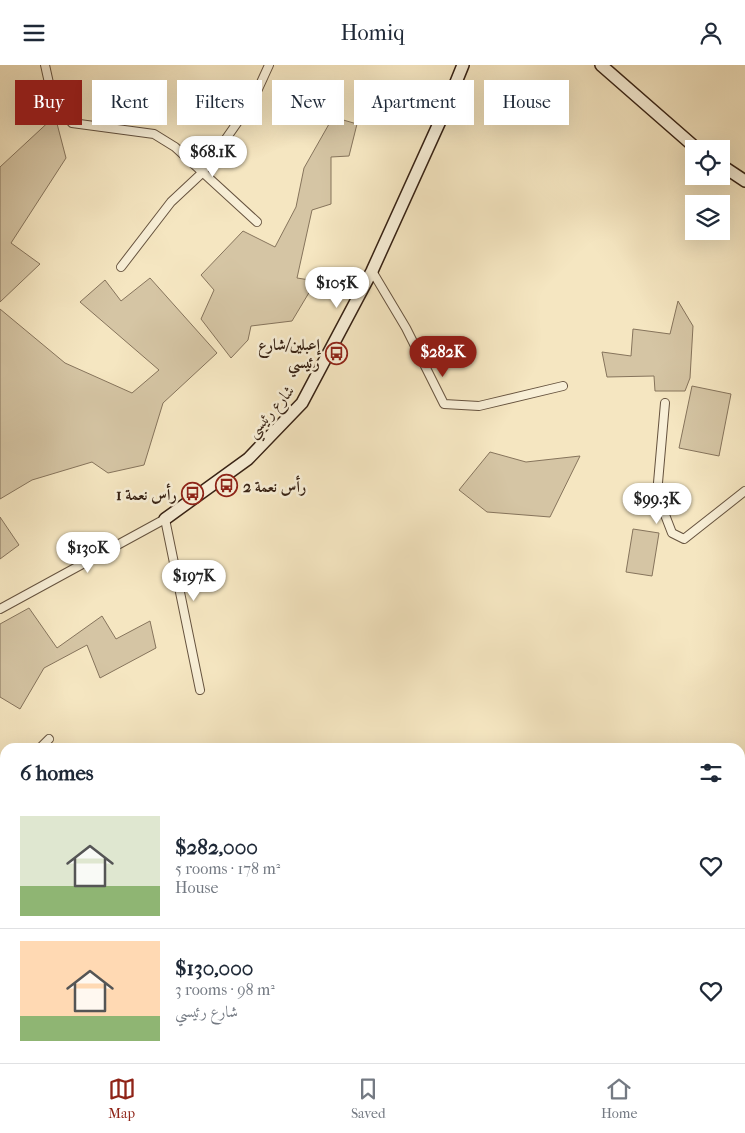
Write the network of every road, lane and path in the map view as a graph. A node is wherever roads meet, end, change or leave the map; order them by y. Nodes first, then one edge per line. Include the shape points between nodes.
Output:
1 (45, 65) edge
2 (269, 65) edge
3 (463, 65) edge
4 (601, 65) edge
5 (686, 140) edge
6 (730, 171) edge
7 (202, 173) junction
8 (745, 181) edge
9 (257, 222) dead end
10 (121, 267) dead end
11 (372, 271) junction
12 (563, 386) dead end
13 (665, 403) dead end
14 (745, 491) edge
15 (165, 519) junction
16 (0, 609) edge
17 (200, 690) dead end
18 (49, 739) dead end
19 (46, 743) edge
20 (0, 803) edge
21 (0, 815) edge

1 - 7 street via 53,101 72,123 154,134 175,147
2 - 7 street via 253,100
3 - 11 street, شارع رئيسي
4 - 5 street
6 - 8 street
7 - 9 street
7 - 10 street via 171,202
11 - 12 street via 406,328 444,404 479,406
11 - 15 street, شارع رئيسي via 302,403 248,459
13 - 14 street via 657,494 672,533 684,539
15 - 16 street, شارع رئيسي
15 - 17 street
18 - 19 street
20 - 21 street

